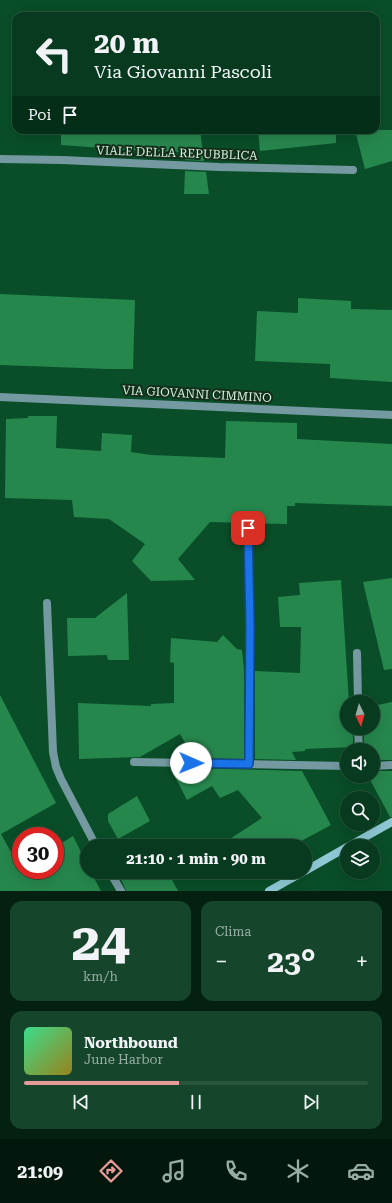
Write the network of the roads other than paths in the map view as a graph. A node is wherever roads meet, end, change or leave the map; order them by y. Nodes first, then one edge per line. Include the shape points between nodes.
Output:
1 (0, 159) edge
2 (353, 170) dead end
3 (0, 397) edge
4 (392, 415) edge
5 (248, 528) dead end
6 (47, 603) dead end
7 (357, 653) dead end
8 (358, 695) edge
9 (134, 762) dead end
10 (249, 764) junction
11 (392, 765) edge
12 (340, 766) edge
13 (380, 766) edge
14 (392, 822) edge
15 (92, 839) edge
16 (362, 839) edge
17 (340, 851) edge
18 (312, 867) edge
19 (114, 879) edge
20 (290, 879) edge
21 (120, 891) edge
22 (269, 891) edge

1 - 2 street, VIALE DELLA REPUBBLICA
3 - 4 street, VIA GIOVANNI CIMMINO
5 - 10 street
6 - 15 street via 53,752 61,779
7 - 8 street
9 - 10 street
10 - 12 street
11 - 13 street
14 - 16 main road
17 - 18 main road
19 - 21 street
20 - 22 main road

